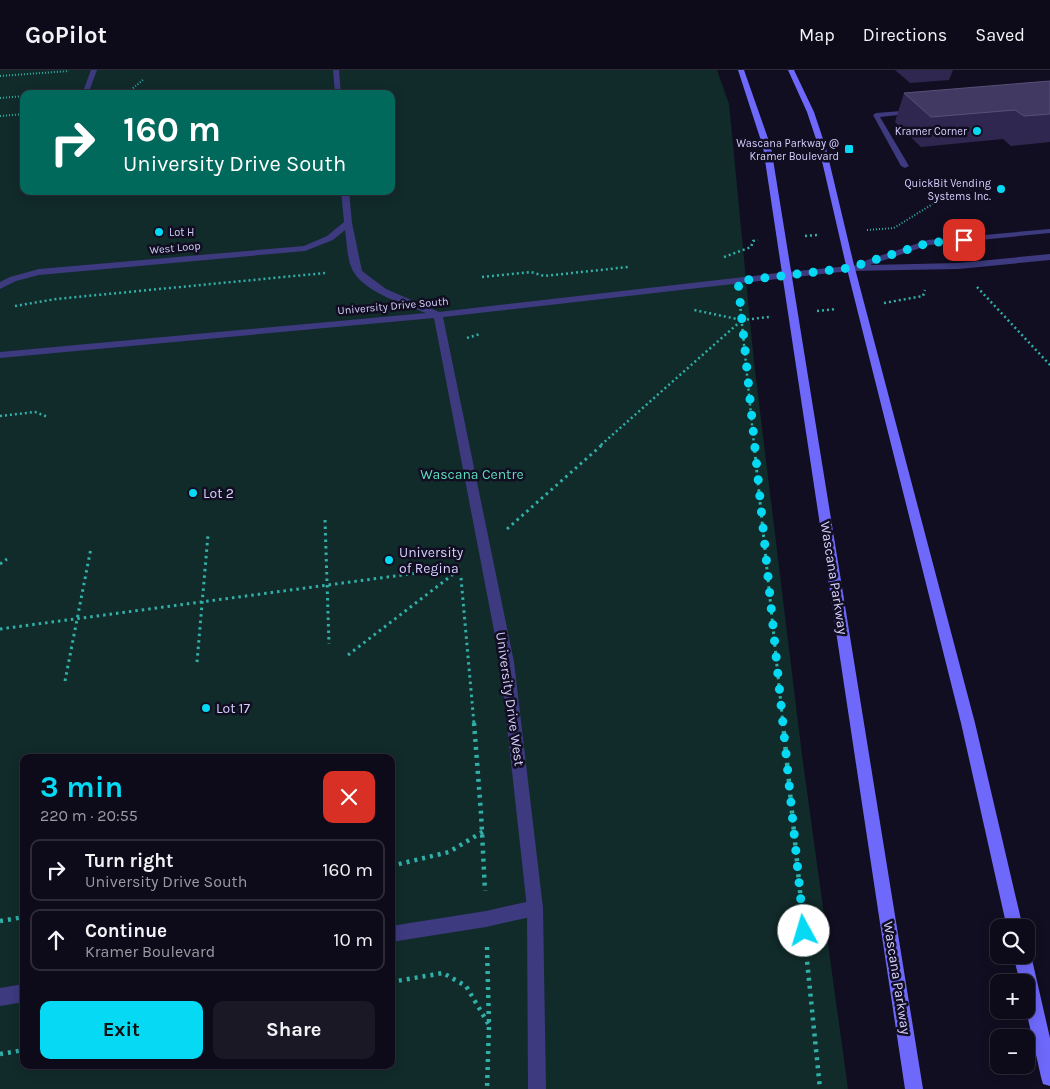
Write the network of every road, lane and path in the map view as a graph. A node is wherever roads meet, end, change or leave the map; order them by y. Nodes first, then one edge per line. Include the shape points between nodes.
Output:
1 (94, 70) edge
2 (336, 70) edge
3 (741, 70) edge
4 (791, 70) edge
5 (70, 71) edge
6 (0, 76) edge
7 (144, 79) dead end
8 (86, 90) edge
9 (131, 90) edge
10 (338, 90) edge
11 (20, 96) edge
12 (0, 98) edge
13 (924, 112) edge
14 (20, 114) edge
15 (0, 116) edge
16 (906, 166) dead end
17 (346, 195) edge
18 (348, 223) junction
19 (894, 228) dead end
20 (1050, 231) edge
21 (841, 232) junction
22 (781, 238) junction
23 (1050, 257) edge
24 (719, 258) dead end
25 (958, 266) junction
26 (632, 267) dead end
27 (849, 268) junction
28 (325, 273) dead end
29 (787, 276) junction
30 (482, 277) dead end
31 (738, 281) junction
32 (0, 286) edge
33 (11, 307) dead end
34 (438, 315) junction
35 (0, 355) edge
36 (1050, 365) edge
37 (0, 416) edge
38 (48, 417) dead end
39 (325, 520) dead end
40 (208, 535) dead end
41 (91, 548) dead end
42 (485, 550) junction
43 (459, 558) dead end
44 (7, 559) dead end
45 (0, 564) edge
46 (460, 568) junction
47 (327, 585) junction
48 (202, 602) junction
49 (77, 618) junction
50 (0, 629) edge
51 (329, 644) dead end
52 (348, 655) dead end
53 (197, 662) dead end
54 (65, 681) dead end
55 (484, 830) junction
56 (395, 865) edge
57 (535, 908) junction
58 (20, 918) edge
59 (486, 919) junction
60 (1013, 919) edge
61 (0, 921) edge
62 (395, 933) edge
63 (1024, 964) edge
64 (395, 981) edge
65 (20, 994) edge
66 (0, 997) edge
67 (490, 1026) junction
68 (20, 1051) edge
69 (0, 1054) edge
70 (1050, 1077) edge
71 (487, 1089) edge
72 (537, 1089) edge
73 (820, 1089) edge
74 (914, 1089) edge

1 - 8 street
2 - 10 street
3 - 22 main road, Wascana Parkway via 767,148
4 - 21 main road via 815,124
5 - 6 path
7 - 9 path
11 - 12 path
13 - 16 street via 876,115
14 - 15 path
17 - 18 street
18 - 32 street, West Loop via 330,238 305,248 39,272
18 - 34 street via 358,272 386,292
19 - 21 path
20 - 27 street via 928,243
21 - 22 path
21 - 27 main road
22 - 24 path via 753,241 751,246 736,254
22 - 29 main road, Wascana Parkway
23 - 25 street
25 - 27 street
25 - 36 path
26 - 30 path via 544,276 531,272
27 - 29 street, University Drive South
27 - 60 main road via 965,713
28 - 33 path via 56,299
29 - 31 street, University Drive South
29 - 74 main road, Wascana Parkway
31 - 34 street, University Drive South
31 - 73 path
34 - 35 street, University Drive South
34 - 42 street, University Drive West
37 - 38 path via 35,412
39 - 47 path
40 - 48 path
41 - 49 path
42 - 46 path
42 - 57 street, University Drive West via 507,662
43 - 46 path
44 - 45 path
46 - 47 path
46 - 52 path
46 - 55 path
47 - 48 path
47 - 51 path
48 - 49 path
48 - 53 path
49 - 50 path
49 - 54 path
55 - 56 path via 449,852
55 - 59 path
57 - 59 street
57 - 72 street, University Drive West
58 - 61 path
59 - 62 street
59 - 67 path
63 - 70 main road
64 - 67 path via 443,973 466,986
65 - 66 street
67 - 71 path
68 - 69 path

